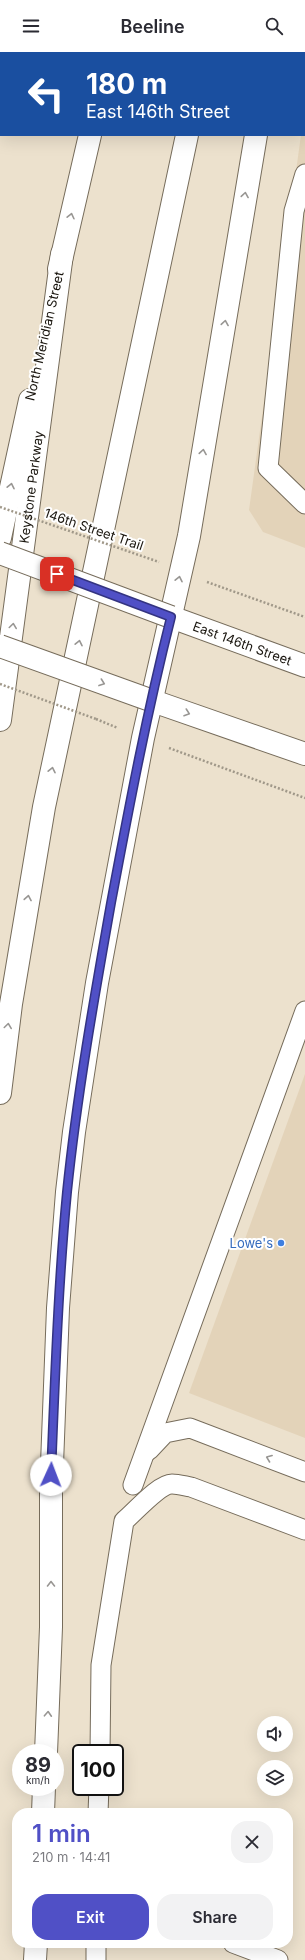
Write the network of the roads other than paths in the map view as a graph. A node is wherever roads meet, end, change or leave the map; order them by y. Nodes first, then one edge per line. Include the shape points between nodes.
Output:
1 (90, 136) edge
2 (187, 136) edge
3 (256, 136) edge
4 (305, 174) edge
5 (62, 254) junction
6 (305, 504) edge
7 (0, 538) edge
8 (0, 553) edge
9 (171, 617) junction
10 (0, 646) edge
11 (305, 666) edge
12 (150, 700) junction
13 (0, 720) edge
14 (305, 754) edge
15 (305, 1011) edge
16 (0, 1093) edge
17 (305, 1472) edge
18 (133, 1485) junction
19 (124, 1521) junction
20 (305, 1530) edge
21 (46, 1744) edge
22 (100, 1744) edge
23 (44, 1796) edge
24 (99, 1796) edge
25 (43, 1808) edge
26 (98, 1808) edge
27 (36, 1948) edge
28 (96, 1948) edge
29 (246, 1948) edge
30 (35, 1960) edge
31 (96, 1960) edge
32 (278, 1960) edge

5 -> 1 main road, North Meridian Street
16 -> 2 main road via 12,997 44,807
9 -> 3 main road via 190,528
4 - 6 lane via 294,211 268,468
7 -> 5 main road, North Meridian Street
13 -> 5 main road, Keystone Parkway
8 - 9 main road, East 146th Street, bridge
9 - 11 main road, East 146th Street
9 - 12 main road
10 -> 12 main road, bridge
12 -> 14 main road
21 -> 12 main road via 51,1628 50,1490 58,1308 67,1192 94,998
15 - 18 lane
17 -> 18 lane via 190,1428 165,1433 150,1448
18 - 19 lane
19 - 20 lane via 153,1493 171,1484 191,1487
19 - 22 lane via 102,1666
23 - 25 main road
24 - 26 lane
27 - 30 main road
28 - 31 lane
29 - 32 lane

